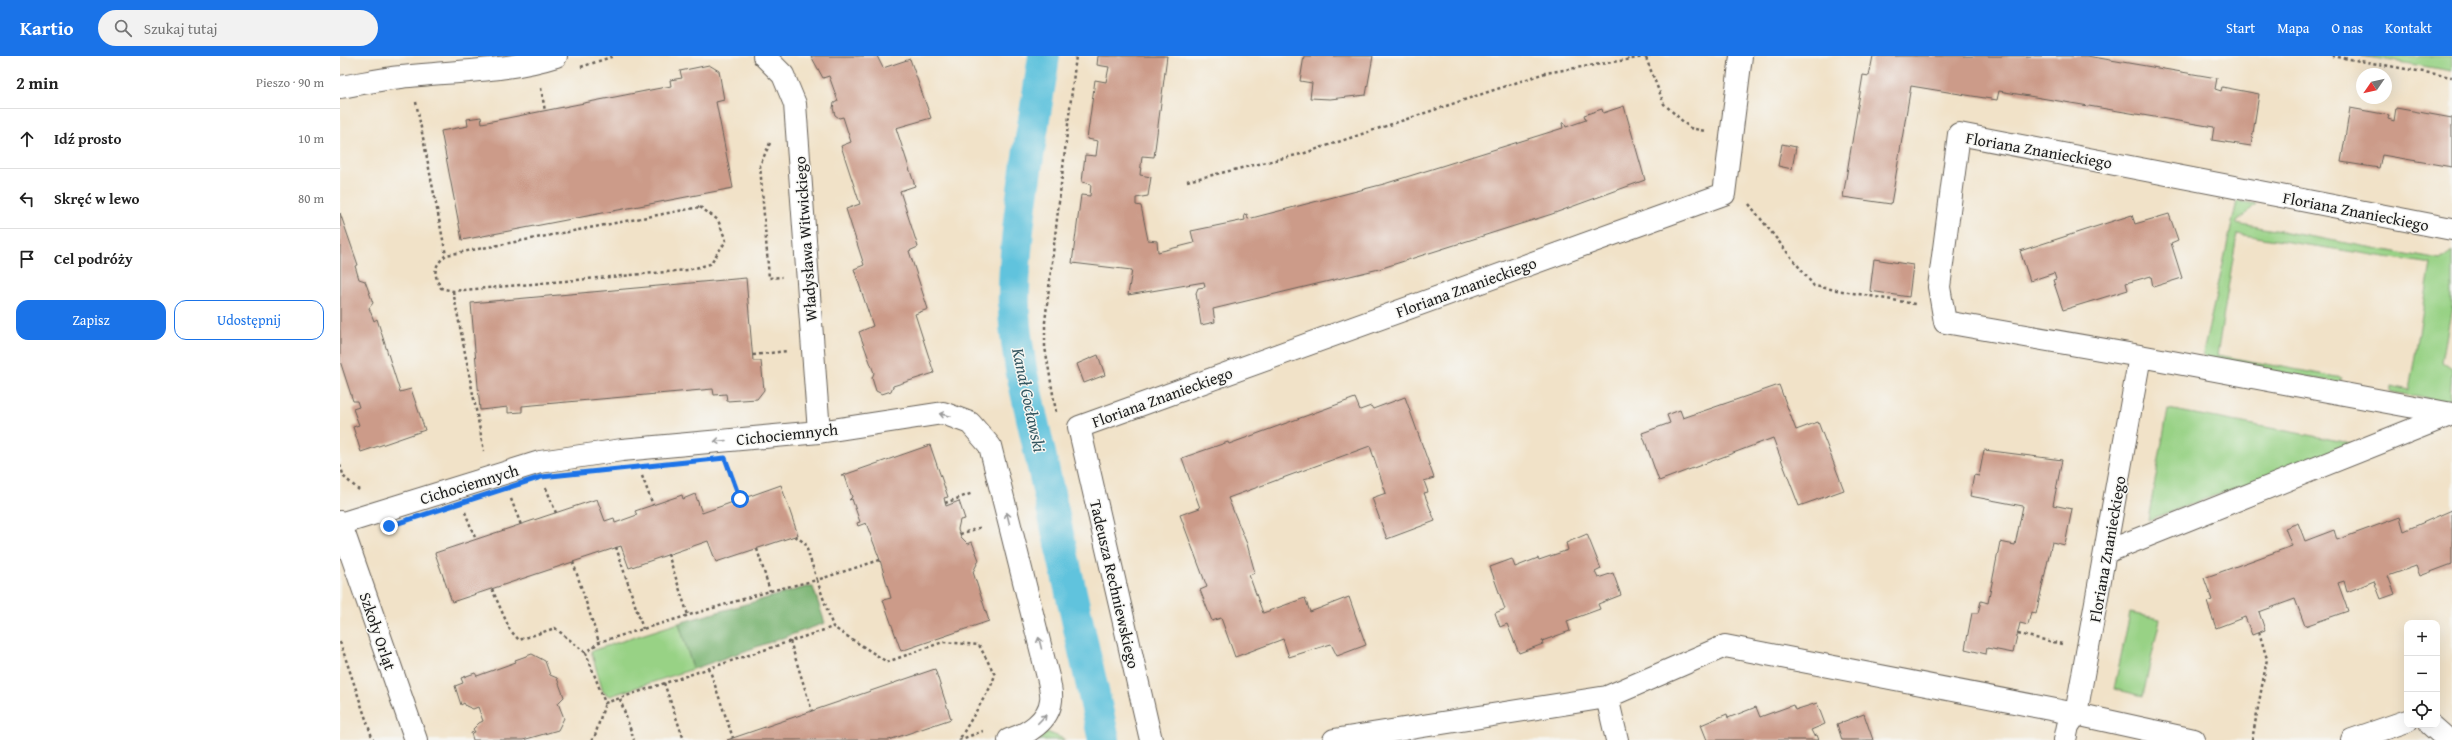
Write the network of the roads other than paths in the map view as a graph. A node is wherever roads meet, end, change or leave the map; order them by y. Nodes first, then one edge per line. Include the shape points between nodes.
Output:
1 (556, 56) edge
2 (764, 56) edge
3 (1742, 56) edge
4 (340, 87) edge
5 (2452, 229) edge
6 (2140, 356) junction
7 (2452, 414) edge
8 (1079, 427) joint
9 (819, 432) junction
10 (340, 523) edge
11 (2106, 552) junction
12 (1607, 697) junction
13 (2076, 714) junction
14 (2404, 722) edge
15 (2434, 728) edge
16 (416, 740) edge
17 (1010, 740) edge
18 (1151, 740) edge
19 (1334, 740) edge
20 (1616, 740) edge
21 (2065, 740) edge
22 (2194, 740) edge
23 (2352, 740) edge
24 (2448, 740) edge

1 - 4 street via 482,70 399,77
2 - 9 street, Władysława Witwickiego via 783,75 795,104
3 - 8 street, Floriana Znanieckiego via 1724,194
5 - 6 street, Floriana Znanieckiego via 1959,134 1939,287 1945,322
6 - 7 street, Floriana Znanieckiego
6 - 11 street, Floriana Znanieckiego
7 - 11 street
8 - 18 street, Tadeusza Rechniewskiego
9 -> 10 street, Cichociemnych via 622,450 540,462
17 -> 9 street, Cichociemnych via 1031,730 1046,716 1051,700 1050,681 990,446 970,423 943,413
10 - 16 street, Szkoły Orląt
11 - 13 street, Floriana Znanieckiego
12 - 13 street via 1725,646
12 - 19 street
12 - 20 street
13 - 21 street, Floriana Znanieckiego via 2068,726
13 - 22 street
14 - 23 street
15 - 24 street

